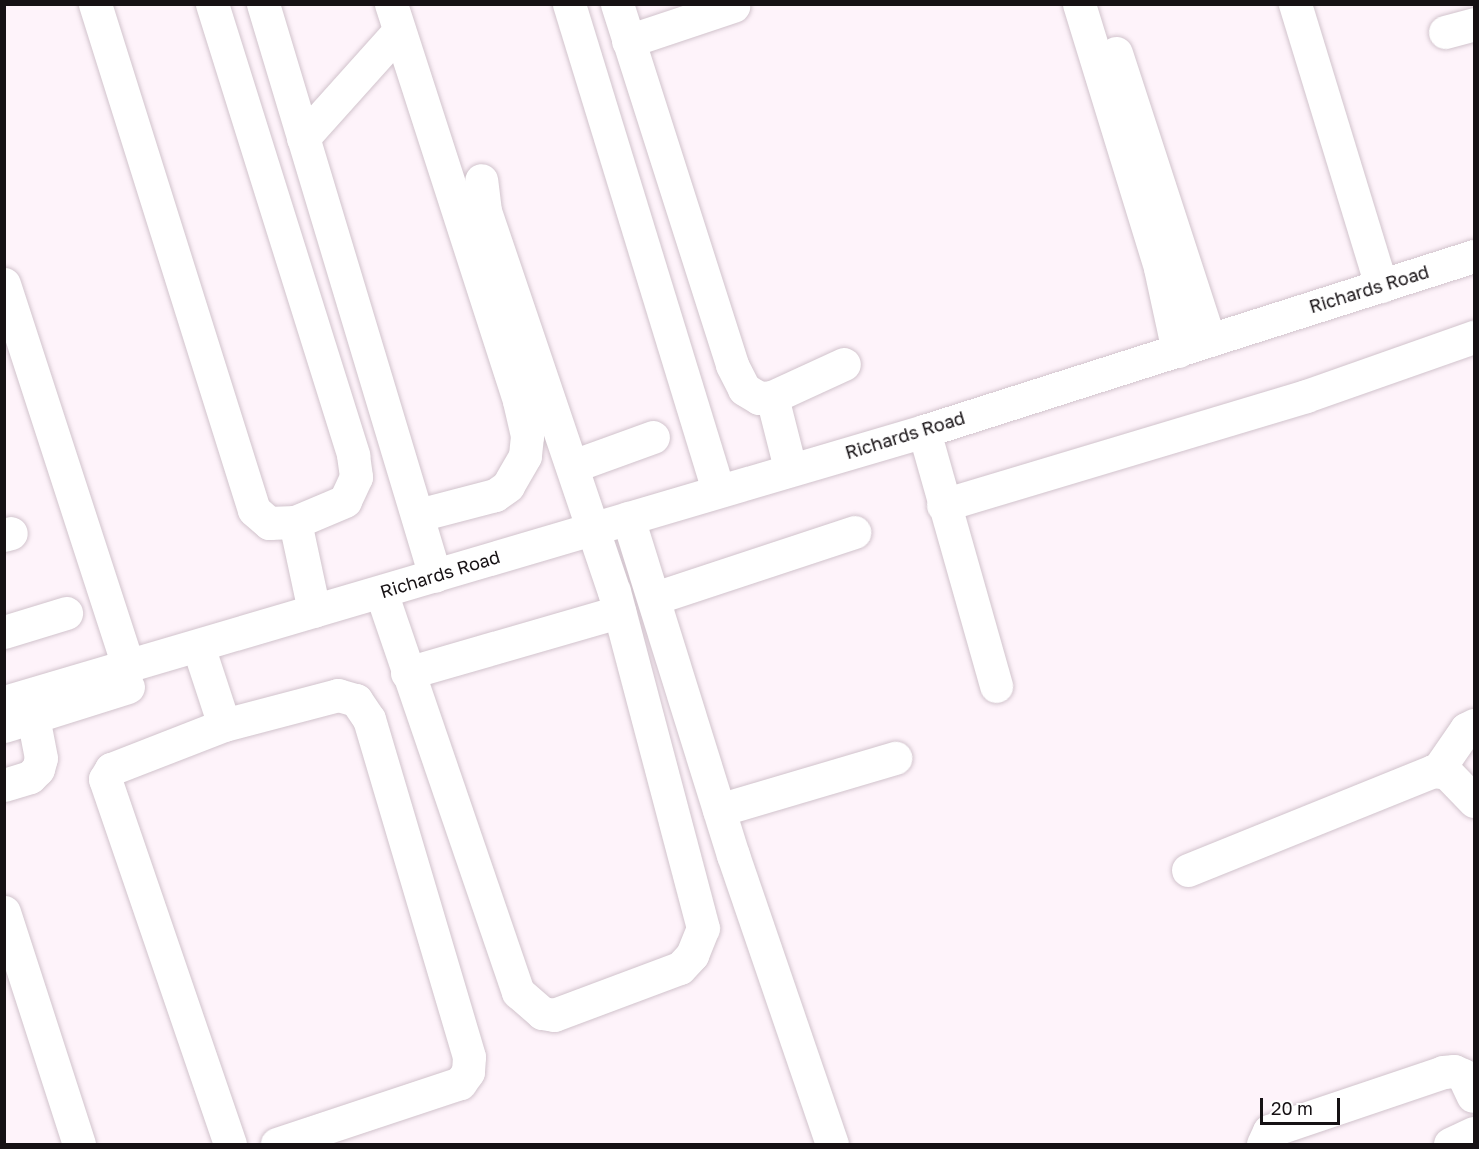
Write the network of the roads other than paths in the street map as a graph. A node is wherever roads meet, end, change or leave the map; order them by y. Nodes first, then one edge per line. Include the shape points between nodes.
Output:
1 (95, 4) edge
2 (212, 4) edge
3 (263, 4) edge
4 (568, 4) edge
5 (617, 4) edge
6 (1079, 4) edge
7 (1101, 4) edge
8 (1295, 4) edge
9 (733, 6) dead end
10 (395, 18) edge
11 (628, 41) junction
12 (303, 138) junction
13 (481, 180) dead end
14 (1474, 256) edge
15 (4, 284) edge
16 (1381, 286) junction
17 (1474, 337) edge
18 (1209, 340) junction
19 (1178, 351) junction
20 (844, 364) dead end
21 (772, 397) junction
22 (924, 431) junction
23 (653, 437) dead end
24 (573, 466) junction
25 (790, 468) junction
26 (718, 490) junction
27 (943, 505) junction
28 (417, 514) junction
29 (628, 518) junction
30 (295, 522) junction
31 (593, 528) junction
32 (854, 532) dead end
33 (435, 576) junction
34 (381, 592) junction
35 (655, 598) junction
36 (324, 609) junction
37 (619, 612) junction
38 (66, 613) dead end
39 (4, 632) edge
40 (203, 662) junction
41 (128, 665) junction
42 (407, 673) junction
43 (996, 686) dead end
44 (4, 702) edge
45 (19, 722) edge
46 (224, 725) junction
47 (1474, 725) edge
48 (895, 759) dead end
49 (1437, 771) junction
50 (4, 785) edge
51 (1474, 801) edge
52 (719, 810) junction
53 (1188, 870) dead end
54 (4, 912) edge
55 (1474, 1097) edge
56 (1474, 1133) edge
57 (79, 1144) edge
58 (230, 1144) edge
59 (277, 1144) edge
60 (832, 1144) edge
61 (1263, 1144) edge
62 (1450, 1144) edge

1 - 30 street via 254,510 269,523
2 - 30 street via 353,455 356,477 345,501
3 - 12 street
4 - 26 street
5 - 11 street
6 - 19 street via 1160,268
7 - 18 street
8 - 16 street
9 - 11 street
10 - 12 street
10 - 28 street via 519,400 527,436 525,456 508,486 495,495
11 - 21 street via 732,365 744,389 759,398
12 - 28 street
13 - 24 street via 485,211
14 - 16 street, Richards Road
15 - 41 street
16 - 18 street, Richards Road
17 - 27 street via 1306,396
18 - 19 street, Richards Road
19 - 22 street, Richards Road
20 - 21 street
21 - 25 street
22 - 25 street, Richards Road
22 - 27 street
23 - 24 street
24 - 31 street
25 - 26 street, Richards Road
26 - 29 street, Richards Road
27 - 43 street
28 - 33 street
29 - 31 street, Richards Road
29 - 35 street
30 - 36 street
31 - 33 street, Richards Road
31 - 37 street
32 - 35 street
33 - 34 street, Richards Road
34 - 36 street, Richards Road
34 - 42 street
35 - 52 street
36 - 40 street, Richards Road
36 - 41 street, Richards Road
37 - 42 street
37 - 42 street via 703,928 693,955 680,968 554,1015 542,1012 518,993
38 - 39 street
40 - 45 street, Richards Road
40 - 46 street
41 - 44 street, Richards Road
45 - 50 street via 41,758 30,777
46 - 58 street via 111,769 105,779
46 - 59 street via 338,694 356,700 369,719 469,1057 468,1071 460,1083
47 - 49 street via 1466,729
48 - 52 street
49 - 51 street via 1448,773
49 - 53 street
52 - 60 street
54 - 57 street
55 - 61 street via 1462,1075 1443,1072 1269,1131
56 - 62 street

